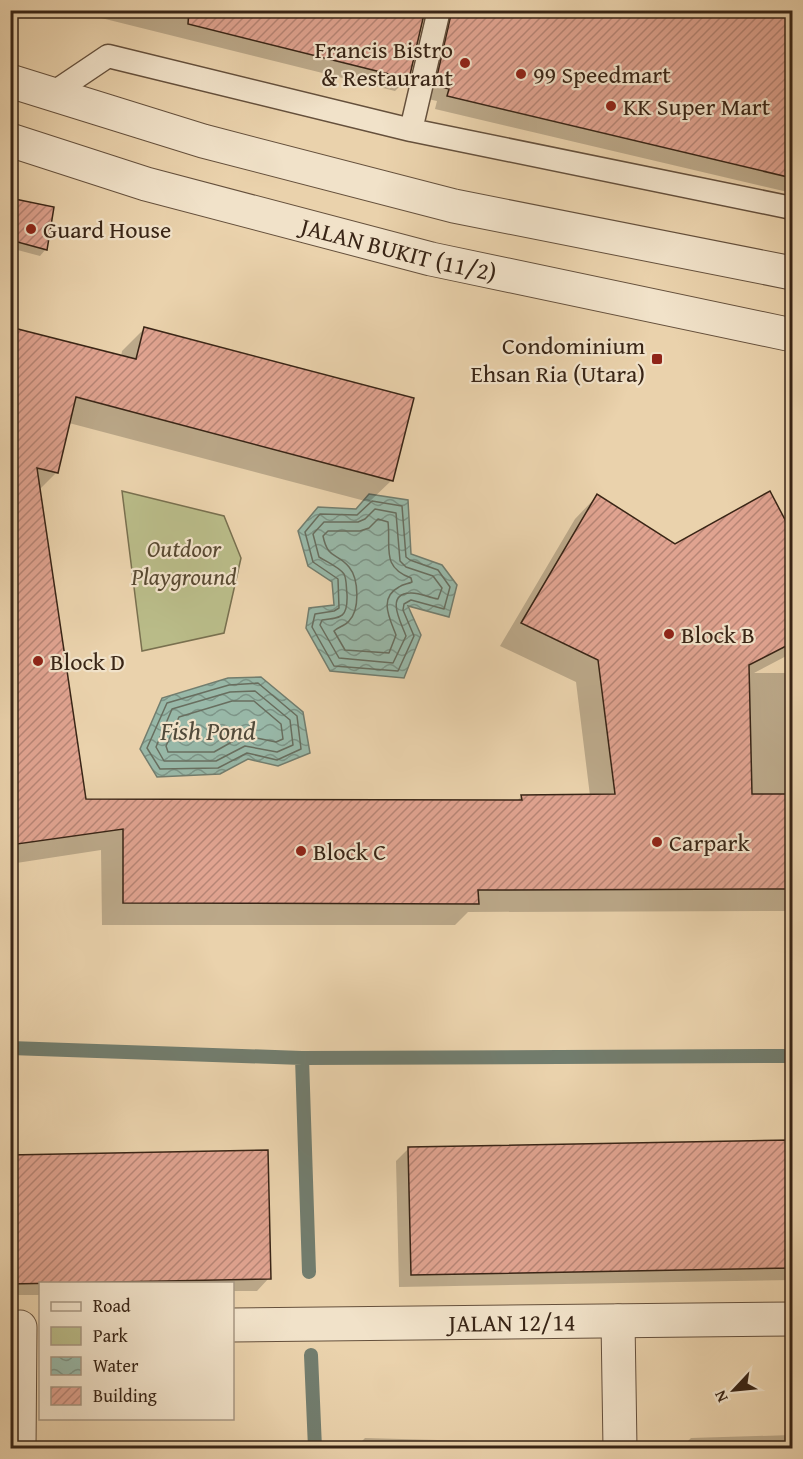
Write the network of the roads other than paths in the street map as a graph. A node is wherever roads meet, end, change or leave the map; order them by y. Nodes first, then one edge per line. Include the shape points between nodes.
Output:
1 (439, 10) edge
2 (10, 81) edge
3 (53, 93) junction
4 (411, 130) junction
5 (10, 140) edge
6 (792, 208) edge
7 (792, 273) edge
8 (792, 335) edge
9 (792, 1319) edge
10 (618, 1321) junction
11 (234, 1325) edge
12 (24, 1327) edge
13 (19, 1449) edge
14 (620, 1449) edge

1 - 4 lane
2 - 3 street
3 - 4 lane via 108,56
3 - 7 street via 203,141 454,206
4 - 6 lane
5 - 8 street, JALAN BUKIT (11/2) via 146,184 432,260
9 - 10 street, JALAN 12/14
10 - 11 street, JALAN 12/14
10 - 14 street
12 - 13 street

